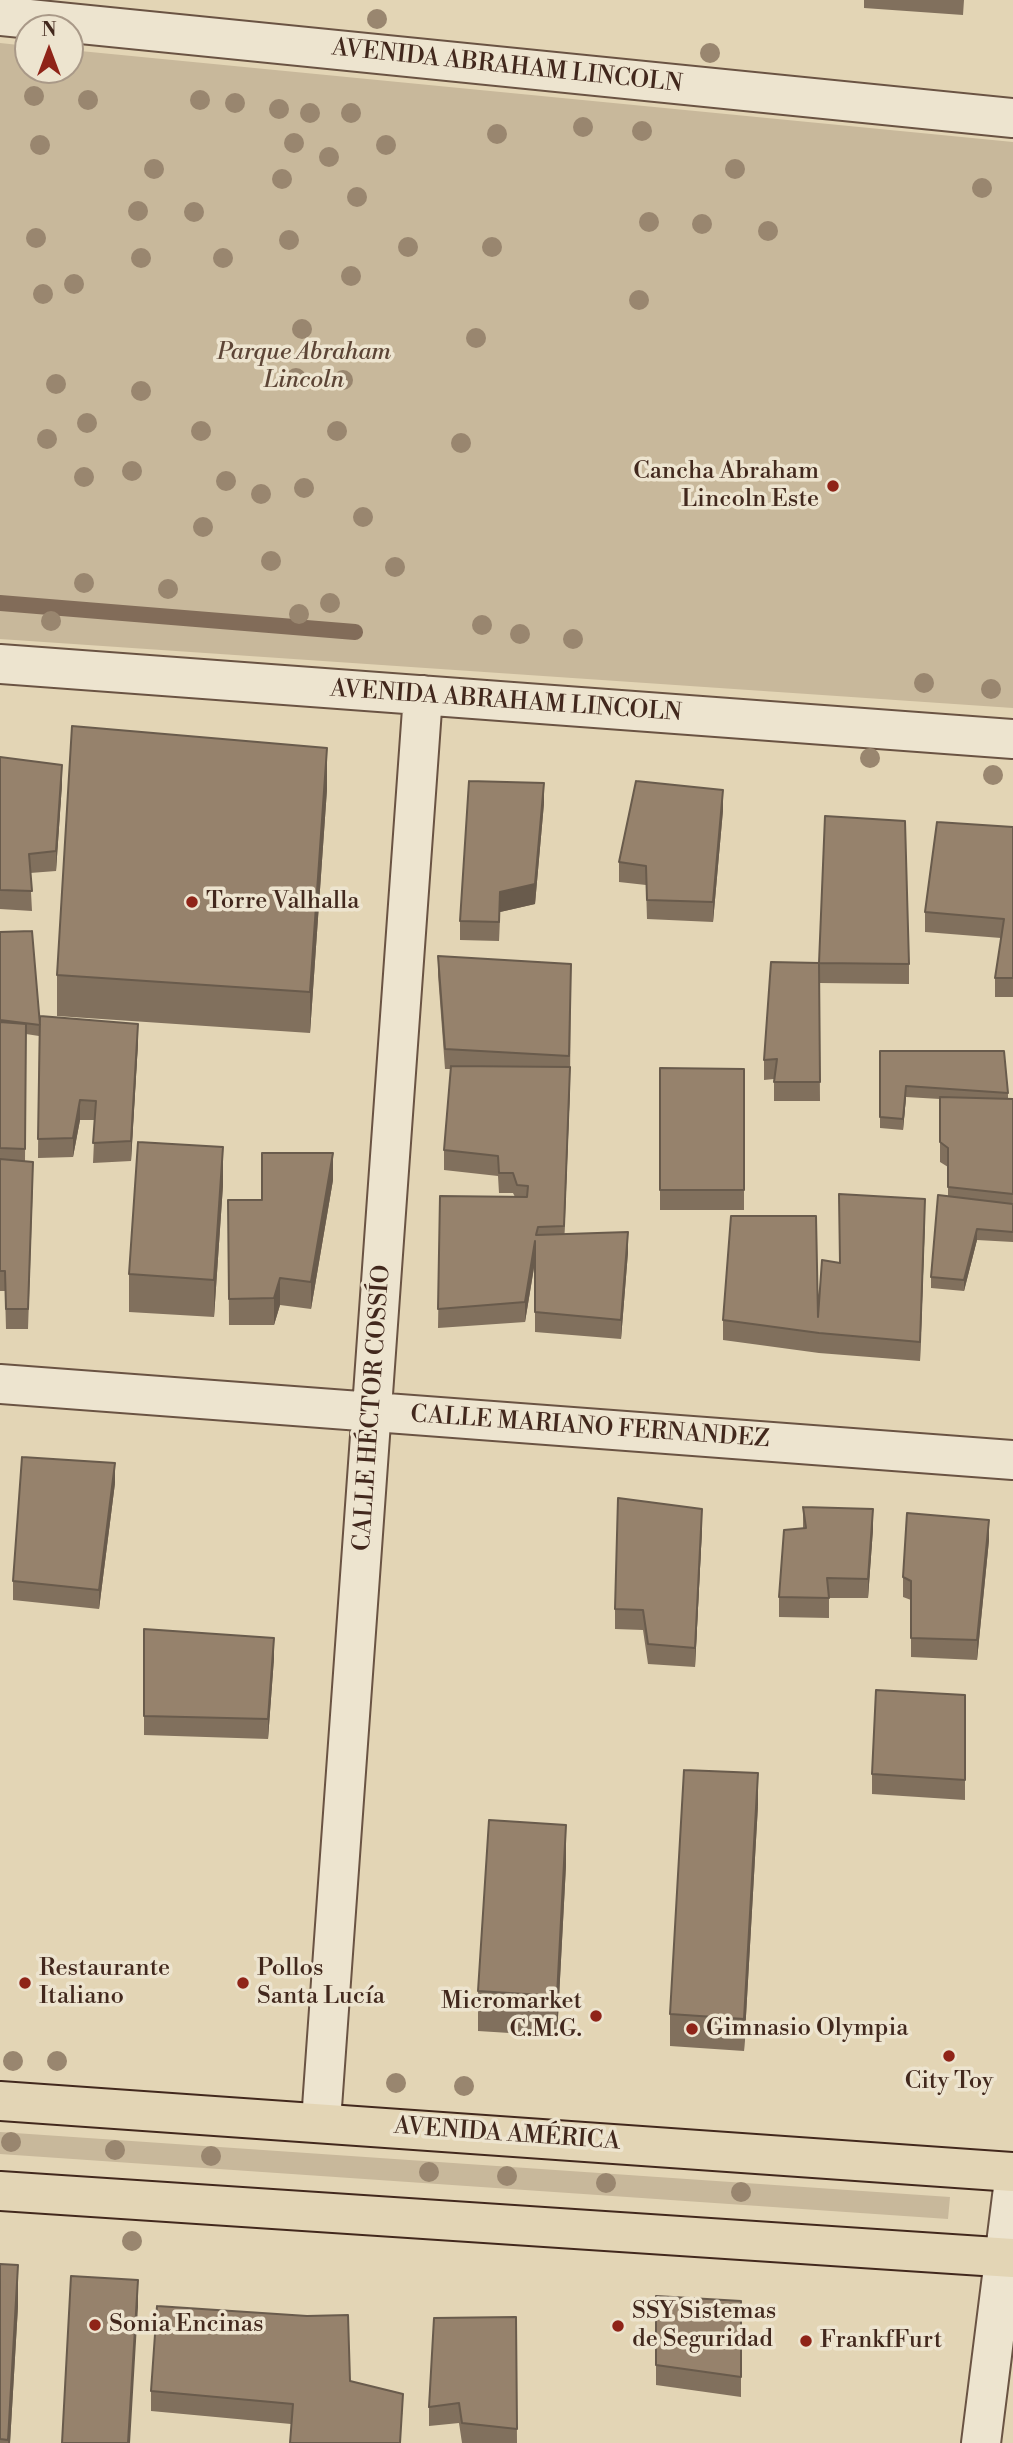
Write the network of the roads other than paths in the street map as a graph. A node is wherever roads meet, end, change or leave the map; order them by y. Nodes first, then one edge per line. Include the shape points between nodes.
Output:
1 (0, 16) edge
2 (1013, 117) edge
3 (0, 664) edge
4 (424, 695) junction
5 (1013, 739) edge
6 (0, 1384) edge
7 (373, 1411) junction
8 (1013, 1460) edge
9 (0, 2101) edge
10 (321, 2121) junction
11 (1013, 2172) edge
12 (1013, 2188) edge
13 (0, 2191) edge
14 (1009, 2258) edge
15 (981, 2443) edge

1 - 2 street, AVENIDA ABRAHAM LINCOLN
3 - 4 street, AVENIDA ABRAHAM LINCOLN
4 - 5 street, AVENIDA ABRAHAM LINCOLN
4 - 7 street, CALLE HÉCTOR COSSÍO
6 - 7 street, CALLE MARIANO FERNANDEZ
7 - 8 street, CALLE MARIANO FERNANDEZ
7 - 10 street, CALLE HÉCTOR COSSÍO
9 - 10 main road, AVENIDA AMÉRICA
10 - 11 main road, AVENIDA AMÉRICA
12 - 14 street
13 - 14 main road
14 - 15 street

